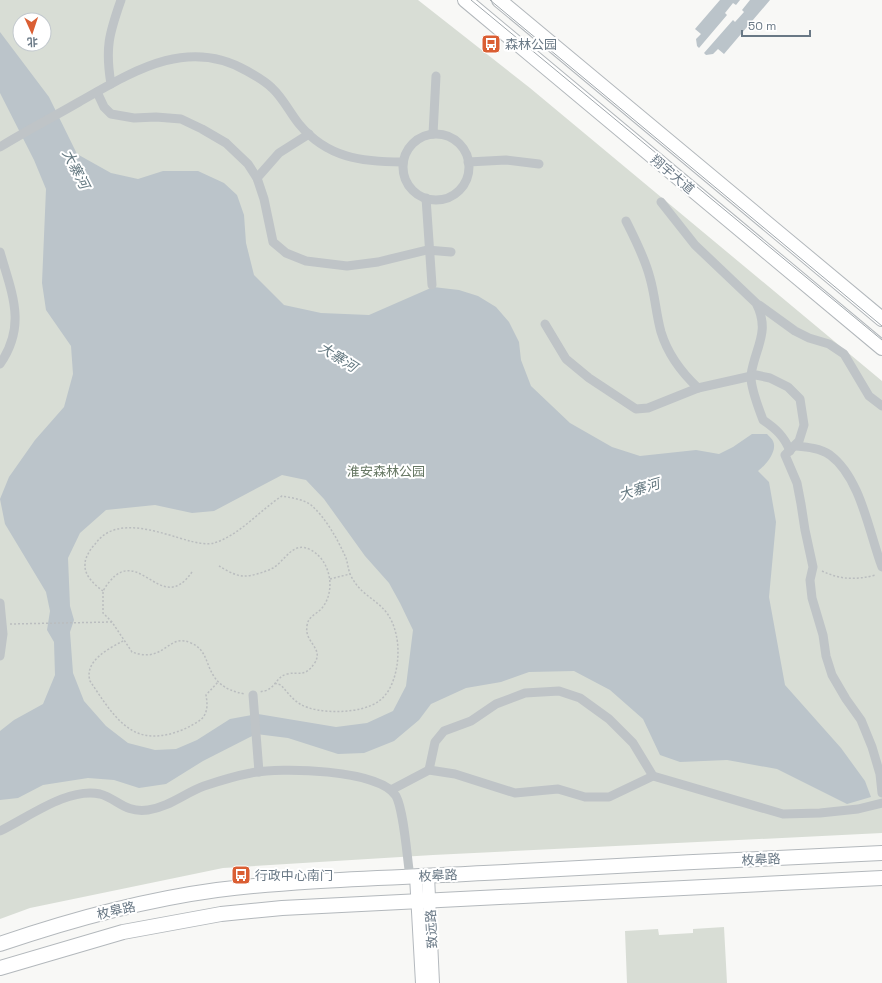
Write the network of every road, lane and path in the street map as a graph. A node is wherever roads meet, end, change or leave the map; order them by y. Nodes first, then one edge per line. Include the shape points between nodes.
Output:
1 (121, 0) edge
2 (465, 0) edge
3 (499, 0) edge
4 (436, 76) dead end
5 (112, 84) junction
6 (97, 92) junction
7 (309, 134) junction
8 (433, 134) junction
9 (0, 147) edge
10 (403, 162) junction
11 (468, 162) junction
12 (539, 164) dead end
13 (258, 178) junction
14 (426, 198) junction
15 (661, 202) dead end
16 (626, 221) dead end
17 (429, 250) junction
18 (0, 252) edge
19 (452, 252) dead end
20 (432, 285) dead end
21 (756, 303) junction
22 (882, 319) edge
23 (545, 324) dead end
24 (882, 348) edge
25 (0, 364) edge
26 (751, 376) junction
27 (698, 388) junction
28 (882, 406) edge
29 (792, 448) junction
30 (219, 566) dead end
31 (882, 567) edge
32 (813, 568) junction
33 (192, 572) dead end
34 (882, 573) edge
35 (350, 574) junction
36 (330, 579) junction
37 (103, 591) junction
38 (0, 603) edge
39 (112, 622) junction
40 (2, 624) junction
41 (123, 641) junction
42 (0, 656) edge
43 (218, 682) junction
44 (274, 683) junction
45 (253, 695) junction
46 (428, 770) junction
47 (259, 772) junction
48 (653, 776) junction
49 (391, 790) junction
50 (882, 793) edge
51 (882, 803) edge
52 (0, 831) edge
53 (882, 853) edge
54 (418, 876) junction
55 (882, 878) edge
56 (423, 902) junction
57 (0, 944) edge
58 (0, 968) edge
59 (422, 983) edge
60 (433, 983) edge

1 - 5 street via 108,38 108,65
2 - 24 main road, 翔宇大道
3 - 22 main road, 翔宇大道
4 - 8 street
5 - 6 street
5 - 7 street via 161,60 187,56 210,57 234,63 272,88
6 - 9 street
6 - 13 street via 104,107 111,114 134,118 156,116 181,119 202,129 226,143 248,164
7 - 10 street via 319,144 348,157
7 - 13 street via 279,153
8 - 10 street via 422,136 413,143 406,152
8 - 11 street via 444,134 454,139 462,146
10 - 14 street via 403,173 407,183
11 - 12 street via 506,160
11 - 14 street via 468,177 454,195 444,199
13 - 17 street via 273,242 286,253 306,262 347,266 378,262
14 - 17 street
15 - 21 street via 695,244
16 - 27 street via 640,249 650,278 661,332 670,353 680,370
17 - 19 street
17 - 20 street
18 - 25 street via 14,303 16,329 7,354
21 - 26 street via 762,315 763,336
21 - 28 street via 795,331 829,344 844,354 869,396
23 - 27 street via 566,359 589,378 636,409 648,408
26 - 27 street
26 - 29 street via 763,420 776,429
26 - 29 street via 770,378 788,387 800,399 804,425 799,441
29 - 31 street via 811,447 829,454 842,467 853,485
29 - 32 street via 785,455 797,483
30 - 36 path via 243,577 274,567 287,553 298,548 310,549 321,558
32 - 34 path via 841,579 861,579
32 - 50 street via 810,580 812,598 823,635 826,656 832,675 861,720 880,774
33 - 37 path via 180,586 172,588 162,587 137,571 126,571 117,576
35 - 36 path
35 - 37 path via 346,558 321,516 310,505 295,498 282,496 213,544 198,543 147,530 111,530 99,538 90,550 85,564 87,575
35 - 44 path via 356,585 382,605 390,616 396,634 396,668 387,693 370,706 355,711 334,712 301,705 290,697 281,685
36 - 44 path via 328,597 321,609 309,618 307,624 306,633 317,650 318,658 307,672 300,675 287,674
37 - 39 path via 104,613
38 - 40 street
39 - 40 path
39 - 41 path
40 - 42 street
41 - 43 path via 132,652 141,655 152,655 170,643 181,640 190,642 201,648 214,679
41 - 43 path via 108,649 89,666 88,674 90,681 121,721 141,734 165,736 202,719 206,713 206,695
43 - 45 path via 240,693
44 - 45 path via 269,689
45 - 47 street
46 - 48 street via 455,774 515,793 558,789 585,797 608,797
46 - 48 street via 435,742 444,731 471,721 496,704 525,693 559,691 580,698 609,720 632,743
46 - 49 street
47 - 49 street via 286,769 343,774 375,781
47 - 52 street via 203,786 165,806 148,810 132,809 103,795 90,792 74,794
48 - 51 street via 783,814 858,809
49 - 54 street via 396,797
53 - 54 main road, 枚皋路
54 - 56 street, 致远路
54 - 57 main road, 枚皋路 via 216,890 117,909
55 - 56 main road, 枚皋路
56 - 58 main road, 枚皋路 via 282,908 221,914 123,932
56 - 59 street
56 - 60 street, 致远路

